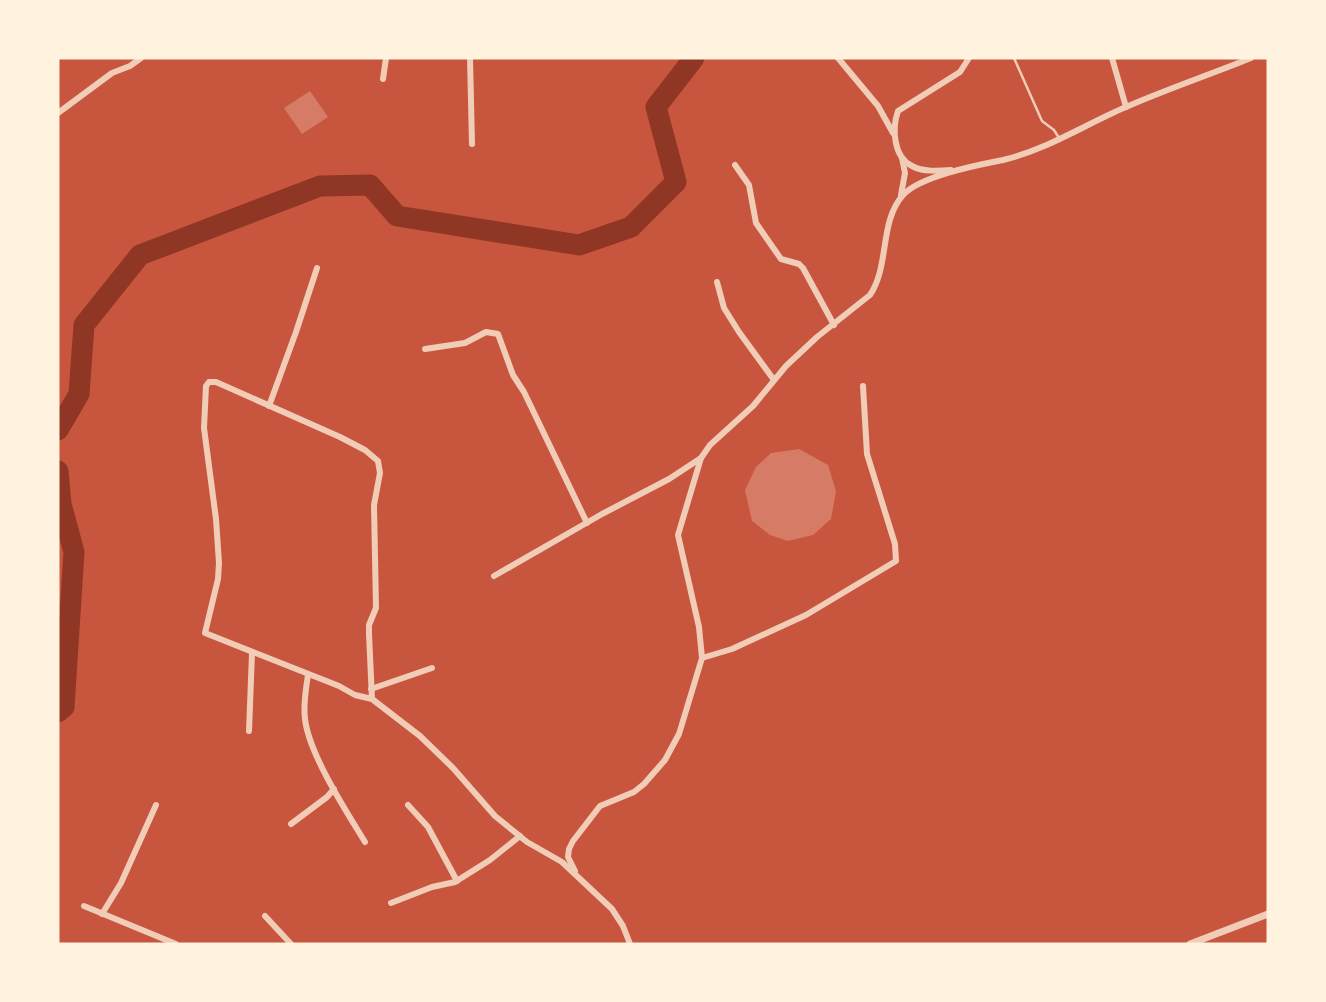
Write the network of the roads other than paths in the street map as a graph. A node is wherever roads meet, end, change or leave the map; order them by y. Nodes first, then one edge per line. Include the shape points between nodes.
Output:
1 (141, 58) edge
2 (386, 58) edge
3 (470, 58) edge
4 (838, 58) edge
5 (969, 58) edge
6 (1014, 58) edge
7 (1112, 58) edge
8 (1251, 58) edge
9 (383, 79) dead end
10 (1126, 107) junction
11 (58, 113) edge
12 (894, 135) junction
13 (1059, 138) junction
14 (472, 144) dead end
15 (900, 153) junction
16 (735, 166) dead end
17 (960, 170) junction
18 (895, 207) junction
19 (317, 268) dead end
20 (717, 282) dead end
21 (834, 324) junction
22 (425, 349) dead end
23 (774, 380) junction
24 (863, 386) dead end
25 (269, 406) junction
26 (701, 458) junction
27 (587, 523) junction
28 (494, 576) dead end
29 (252, 653) junction
30 (702, 658) junction
31 (432, 668) dead end
32 (308, 675) junction
33 (372, 689) junction
34 (372, 699) junction
35 (249, 731) dead end
36 (334, 789) junction
37 (156, 804) dead end
38 (408, 804) dead end
39 (291, 824) dead end
40 (520, 836) junction
41 (365, 842) dead end
42 (577, 876) junction
43 (457, 881) junction
44 (391, 903) dead end
45 (84, 906) dead end
46 (102, 914) junction
47 (1268, 914) edge
48 (265, 916) dead end
49 (176, 944) edge
50 (291, 944) edge
51 (630, 944) edge
52 (1190, 944) edge

1 - 11 street via 112,73
2 - 9 street
3 - 14 street
4 - 12 street via 878,106
5 - 12 street via 960,72 898,111
6 - 13 lane via 1042,121
7 - 10 street
8 - 10 street
10 - 13 street
12 - 15 street
13 - 17 street via 1014,157
15 - 17 street via 913,167
15 - 18 street via 905,173
16 - 21 street via 749,185 756,223 781,259 803,268
17 - 18 street via 905,193
18 - 21 street via 876,286
19 - 25 street
20 - 23 street via 724,308
21 - 23 street
22 - 27 street via 465,343 486,332 498,334 513,375
23 - 26 street
24 - 30 street via 867,454 896,561 806,615
25 - 29 street via 216,382 206,386 204,428 219,563 205,634
25 - 33 street via 357,446 378,461 376,608 369,625
26 - 27 street
26 - 30 street via 678,535
27 - 28 street
29 - 32 street
29 - 35 street
30 - 42 street via 679,734 665,760 634,792 600,806 573,841 568,857
31 - 33 street
32 - 34 street
32 - 36 street via 307,727
33 - 34 street
34 - 40 street via 420,736 495,816
36 - 39 street
36 - 41 street
37 - 46 street
38 - 43 street via 428,827
40 - 42 street
40 - 43 street
42 - 51 street via 612,909
43 - 44 street
45 - 46 street
46 - 49 street
47 - 52 street
48 - 50 street

